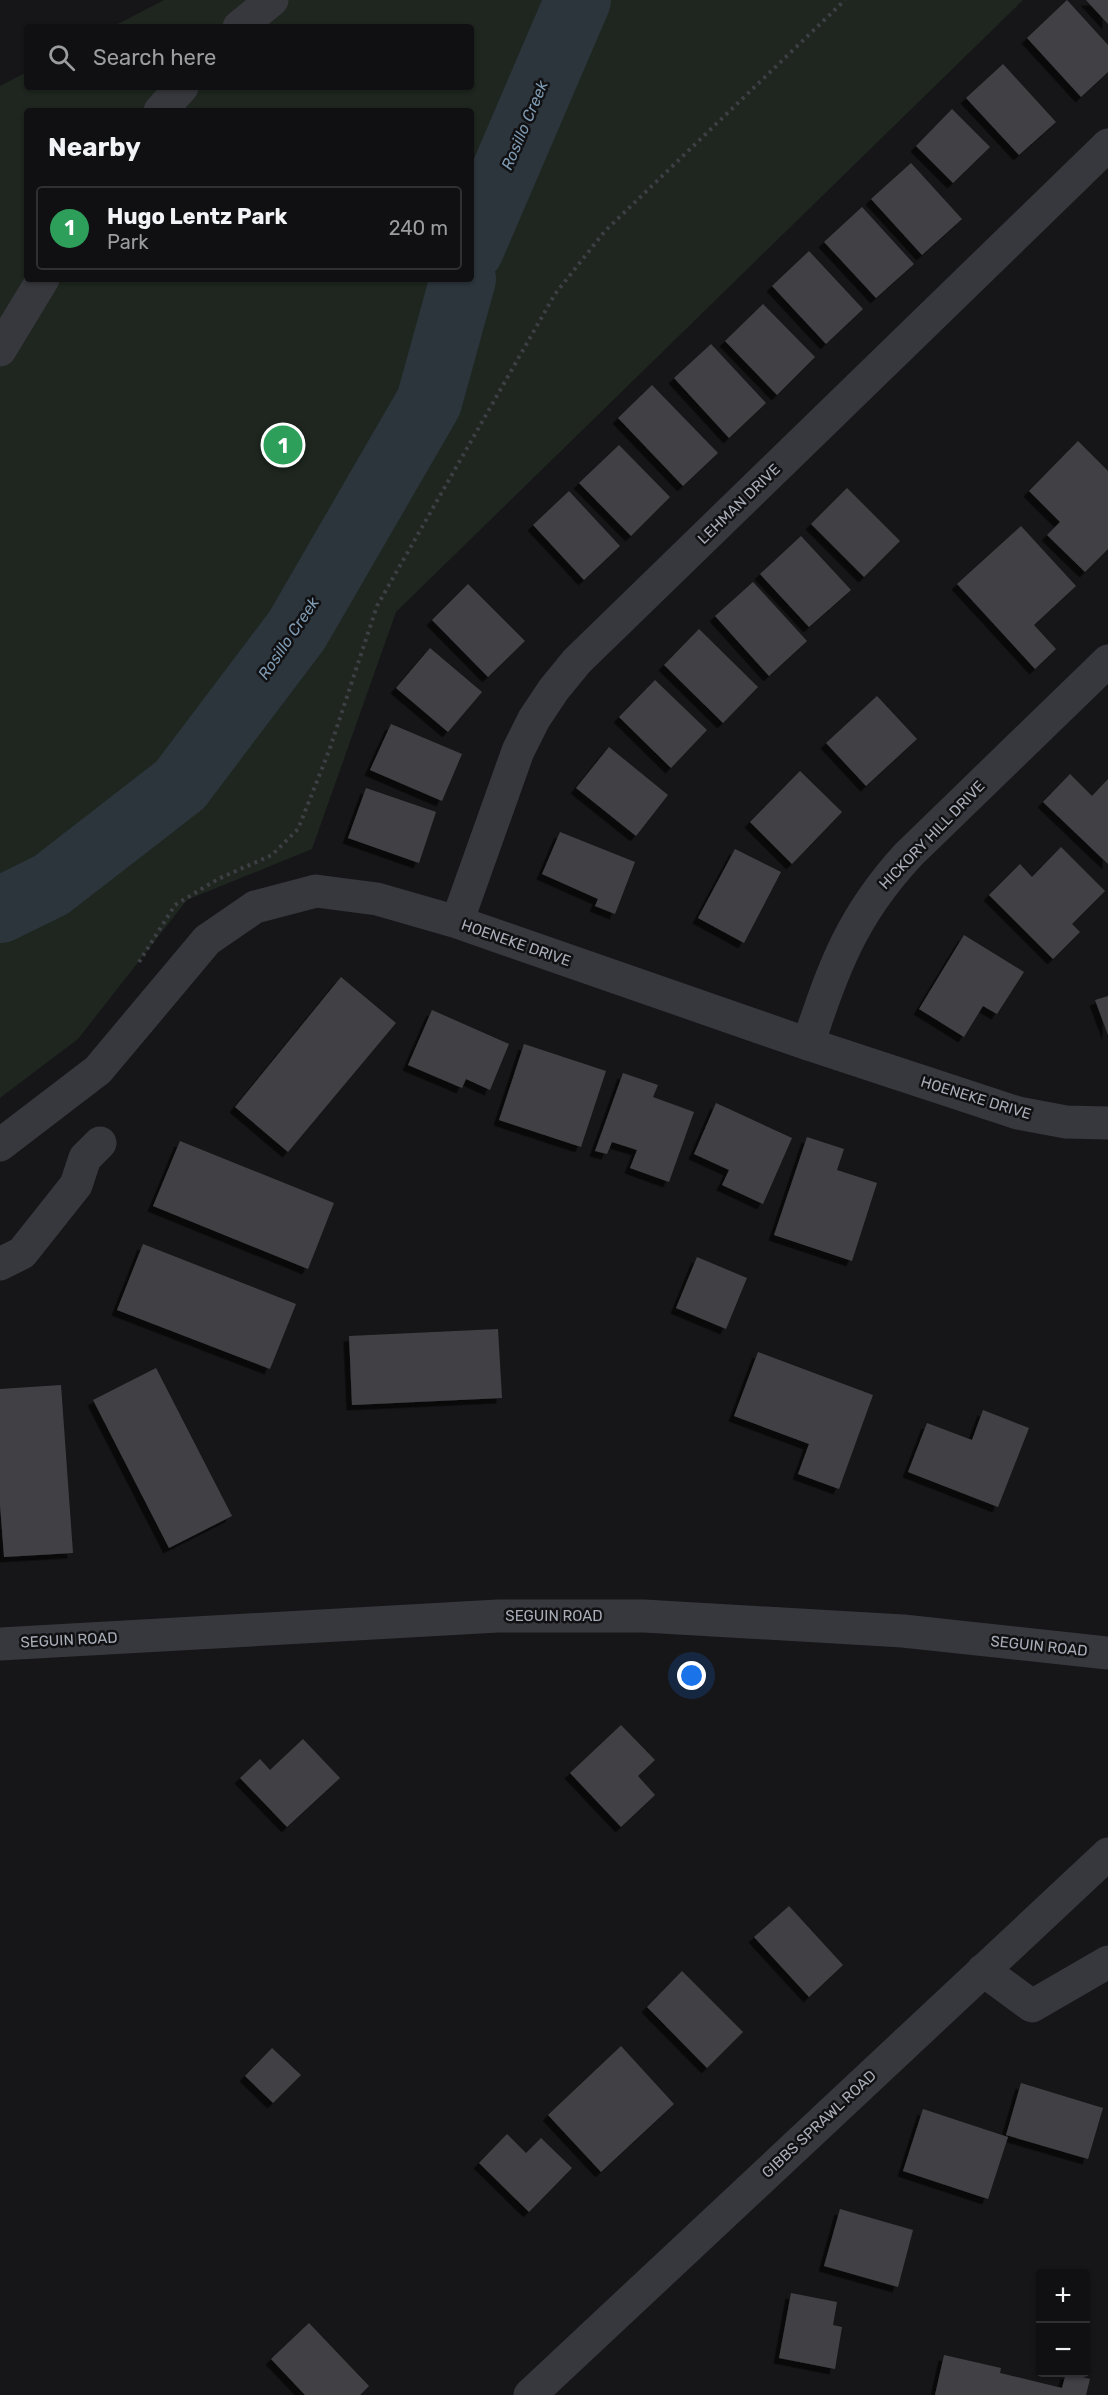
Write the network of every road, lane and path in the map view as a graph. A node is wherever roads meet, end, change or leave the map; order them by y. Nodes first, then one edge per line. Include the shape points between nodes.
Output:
1 (272, 0) edge
2 (844, 0) edge
3 (243, 24) edge
4 (179, 90) edge
5 (163, 108) edge
6 (1108, 145) edge
7 (41, 282) edge
8 (0, 350) edge
9 (1108, 661) edge
10 (457, 922) junction
11 (134, 971) dead end
12 (808, 1044) junction
13 (1108, 1123) edge
14 (100, 1143) dead end
15 (0, 1145) edge
16 (0, 1264) edge
17 (0, 1644) edge
18 (1108, 1653) edge
19 (1108, 1854) edge
20 (1108, 1962) edge
21 (983, 1970) junction
22 (533, 2394) edge

1 - 3 street
2 - 11 path via 605,231 555,294 377,606 329,751 298,829 272,855 218,879 175,905
4 - 5 street
6 - 10 street, LEHMAN DRIVE via 577,661 548,699 518,751
7 - 8 street
9 - 12 street, HICKORY HILL DRIVE via 885,880 848,938
10 - 12 street, HOENEKE DRIVE
10 - 15 street, HOENEKE DRIVE via 377,899 316,891 255,907 207,940 98,1070
12 - 13 street, HOENEKE DRIVE via 1018,1113 1066,1122
14 - 16 street via 85,1158 76,1185 22,1253
17 - 18 street, SEGUIN ROAD via 498,1616 644,1616 903,1631
19 - 21 street, GIBBS SPRAWL ROAD
20 - 21 street via 1032,2006
21 - 22 street, GIBBS SPRAWL ROAD

